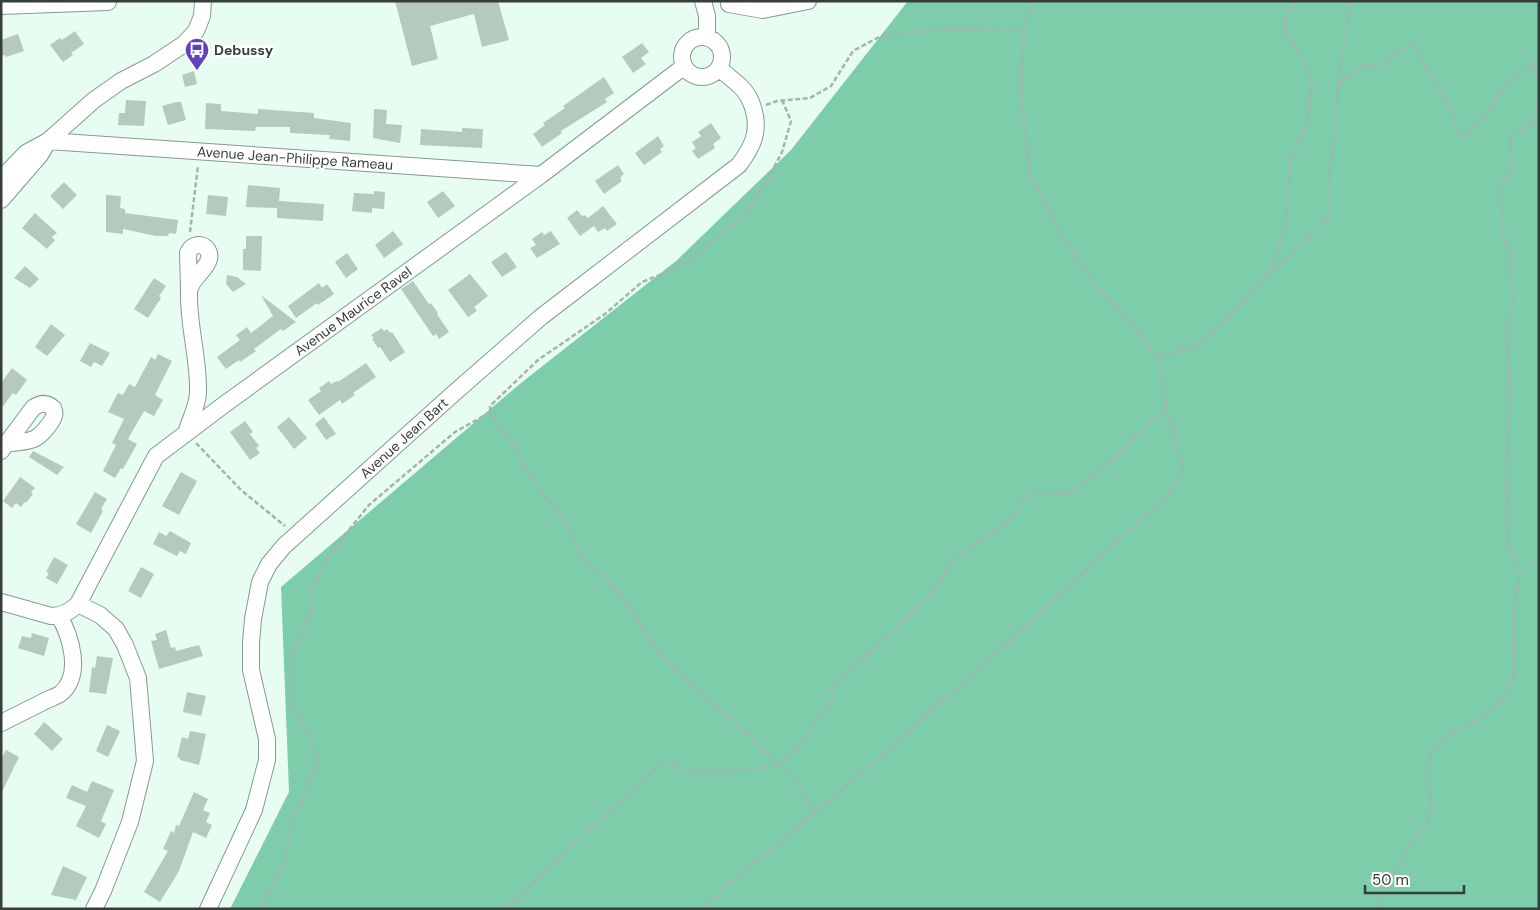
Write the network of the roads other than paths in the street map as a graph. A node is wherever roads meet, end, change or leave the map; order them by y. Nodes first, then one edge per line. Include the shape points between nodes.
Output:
1 (203, 1) edge
2 (704, 1) edge
3 (808, 1) edge
4 (108, 2) edge
5 (729, 4) dead end
6 (1, 6) edge
7 (707, 37) junction
8 (685, 68) junction
9 (719, 68) junction
10 (48, 141) junction
11 (541, 175) junction
12 (1, 179) edge
13 (1, 200) edge
14 (190, 249) road end
15 (198, 393) junction
16 (225, 404) junction
17 (186, 433) junction
18 (1, 602) edge
19 (78, 604) junction
20 (59, 616) junction
21 (1, 723) edge
22 (94, 909) edge
23 (208, 909) edge

1 - 10 street via 196,31 184,44 121,81
2 - 7 street
3 - 5 street via 763,10
4 - 6 street
7 - 8 street via 700,36 688,43 682,55
7 - 9 street via 716,42 722,52
8 - 9 street via 702,78
8 - 11 street, Avenue Maurice Ravel
9 - 23 street, Avenue Jean Bart via 741,87 754,110 755,136 739,165 541,318 296,534 269,564 260,582 251,643 251,670 267,739 267,760 254,810
10 - 11 street, Avenue Jean-Philippe Rameau
10 - 12 street via 26,153
10 - 13 street
11 - 16 street, Avenue Maurice Ravel
14 - 15 street via 187,257
15 - 16 street
15 - 17 street
16 - 17 street, Avenue Maurice Ravel
17 - 19 street, Avenue Maurice Ravel via 156,456
18 - 20 street
19 - 20 street
19 - 22 street via 116,628 125,645 138,678 145,761 130,822
20 - 21 street via 66,627 73,656 73,672 68,683 61,693

